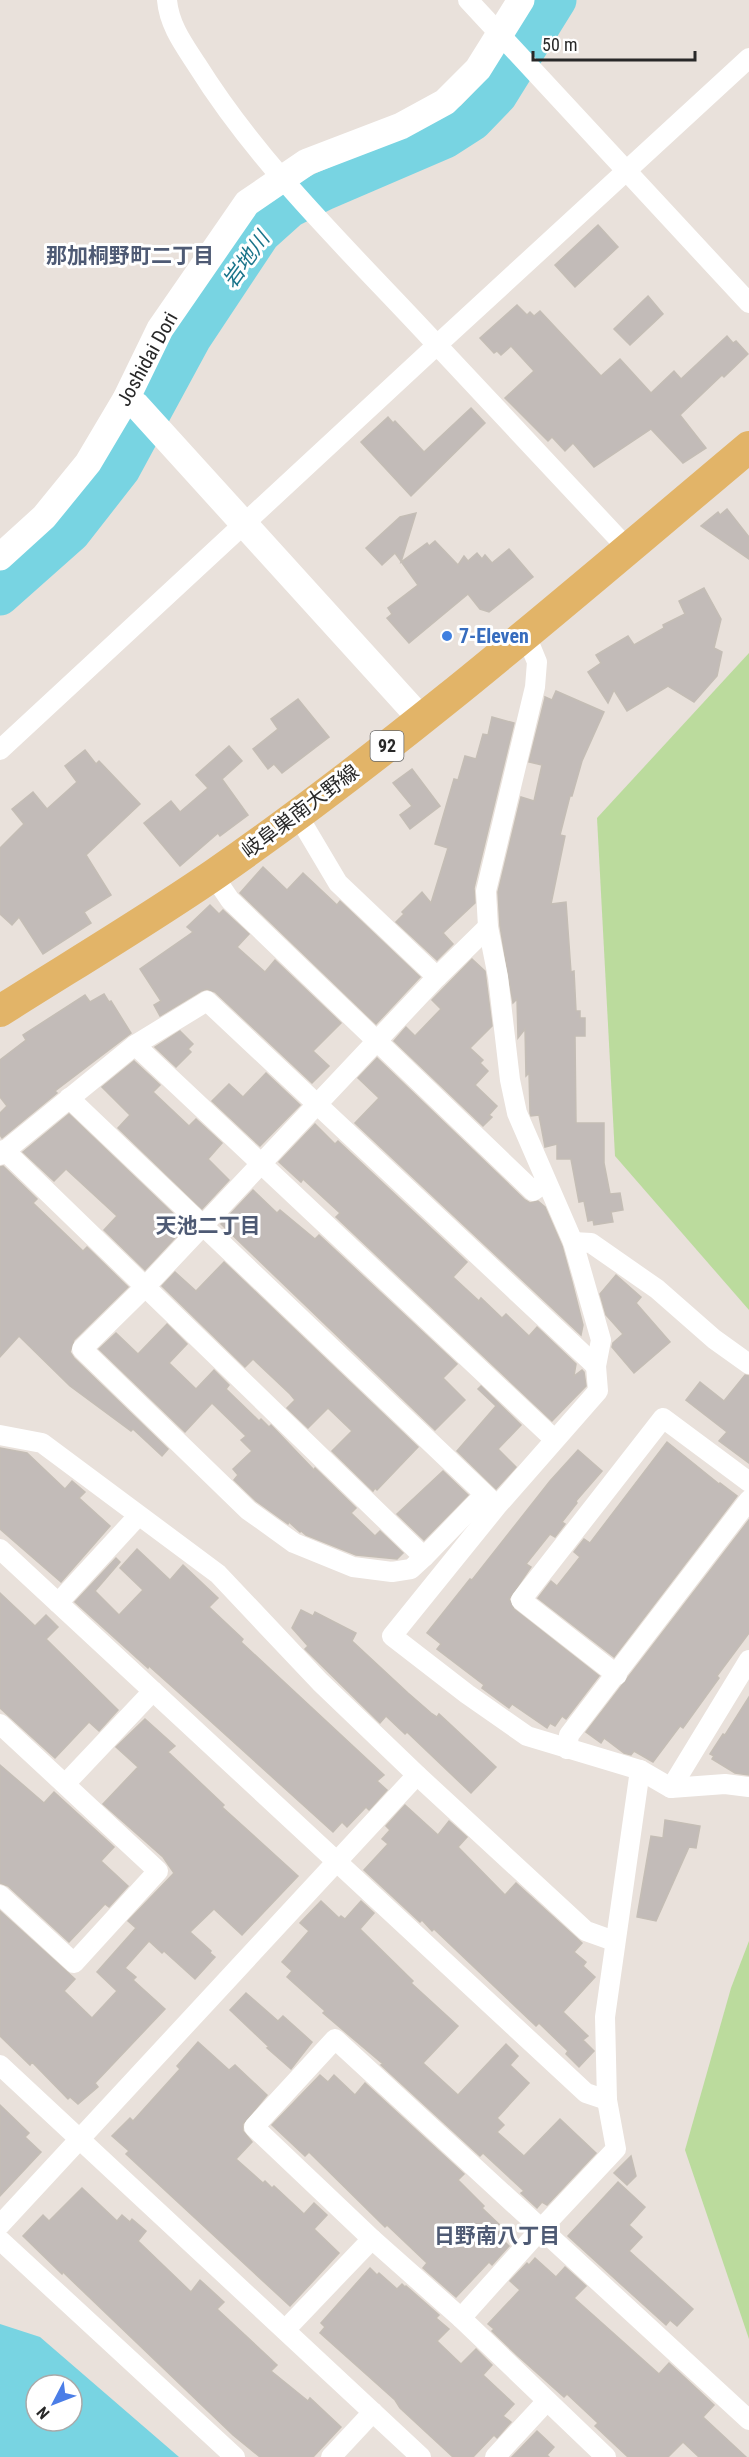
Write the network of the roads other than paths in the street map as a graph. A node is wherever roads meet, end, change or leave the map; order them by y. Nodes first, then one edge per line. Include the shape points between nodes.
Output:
1 (167, 0) edge
2 (468, 0) edge
3 (521, 0) edge
4 (504, 39) junction
5 (749, 58) edge
6 (626, 170) junction
7 (286, 182) junction
8 (749, 303) edge
9 (437, 345) junction
10 (131, 402) junction
11 (749, 447) edge
12 (245, 523) junction
13 (628, 549) junction
14 (0, 558) edge
15 (525, 633) junction
16 (422, 720) junction
17 (0, 750) edge
18 (297, 814) junction
19 (213, 875) junction
20 (488, 927) junction
21 (437, 977) junction
22 (0, 1011) edge
23 (376, 1041) junction
24 (135, 1045) junction
25 (69, 1098) junction
26 (317, 1104) junction
27 (2, 1153) edge
28 (261, 1163) junction
29 (546, 1182) junction
30 (202, 1226) junction
31 (573, 1242) junction
32 (145, 1287) junction
33 (749, 1364) edge
34 (596, 1366) junction
35 (0, 1435) edge
36 (554, 1439) junction
37 (749, 1482) edge
38 (491, 1500) junction
39 (749, 1500) edge
40 (138, 1516) junction
41 (0, 1549) edge
42 (424, 1557) junction
43 (58, 1603) junction
44 (749, 1660) edge
45 (617, 1675) junction
46 (153, 1691) junction
47 (0, 1724) edge
48 (567, 1749) junction
49 (640, 1770) junction
50 (417, 1775) junction
51 (66, 1784) junction
52 (749, 1787) edge
53 (671, 1788) junction
54 (336, 1862) junction
55 (0, 1895) edge
56 (614, 1941) junction
57 (0, 2065) edge
58 (607, 2100) junction
59 (80, 2139) junction
60 (0, 2225) edge
61 (540, 2229) junction
62 (372, 2239) junction
63 (0, 2240) edge
64 (461, 2318) junction
65 (285, 2330) junction
66 (546, 2402) junction
67 (373, 2412) junction
68 (749, 2420) edge
69 (235, 2457) edge
70 (331, 2457) edge
71 (421, 2457) edge
72 (495, 2457) edge
73 (606, 2457) edge

1 - 7 street via 168,15 219,101
2 - 4 street
3 - 4 street, Joshidai Dori
4 - 6 street
4 - 7 street, Joshidai Dori via 445,102 401,126 307,162
5 - 6 street
6 - 8 street
6 - 9 street
7 - 9 street
7 - 10 street, Joshidai Dori via 247,204 160,328
9 - 12 street
9 - 13 street
10 - 12 street
10 - 14 street, Joshidai Dori via 44,517
11 - 13 main road, 岐阜巣南大野線 / 92
12 - 16 street
12 - 17 street
13 - 15 main road, 岐阜巣南大野線 / 92
15 - 16 main road, 岐阜巣南大野線 / 92
15 - 20 street via 537,662 535,687 486,891
16 - 18 main road, 岐阜巣南大野線 / 92
18 - 19 main road, 岐阜巣南大野線 / 92
18 - 21 street via 338,883
19 - 22 main road, 岐阜巣南大野線 / 92
19 - 23 street via 230,900
20 - 21 street
20 - 29 street via 517,1113
21 - 23 street
23 - 26 street
23 - 29 street via 533,1191
24 - 25 street
24 - 26 street via 207,1000
24 - 28 street
25 - 27 street
25 - 30 street
26 - 28 street
26 - 34 street
27 - 32 street
28 - 30 street
28 - 36 street
29 - 31 street
30 - 32 street
30 - 38 street
31 - 33 street via 591,1243 620,1263
31 - 34 street via 601,1340
32 - 42 street
32 - 42 street via 82,1349 240,1502 294,1543 353,1567 392,1572 411,1569
34 - 36 street via 598,1391
35 - 40 street via 42,1443
36 - 38 street
37 - 45 street via 663,1418 521,1600
38 - 42 street
38 - 48 street via 392,1636 527,1736
39 - 45 street
40 - 43 street
40 - 50 street via 218,1574 320,1682
41 - 43 street
43 - 46 street
44 - 53 street
45 - 48 street via 569,1735
46 - 51 street
46 - 54 street
47 - 51 street
48 - 49 street
49 - 53 street
49 - 56 street
50 - 54 street
50 - 56 street via 586,1931
51 - 55 street via 158,1871 74,1963
52 - 53 street via 725,1784
54 - 58 street via 586,2093
54 - 59 street
56 - 58 street via 605,2017
57 - 59 street
58 - 61 street via 616,2149
59 - 60 street
59 - 65 street
61 - 62 street via 335,2039 254,2127
61 - 64 street
61 - 68 street
62 - 64 street
62 - 65 street
63 - 69 street
64 - 66 street
65 - 67 street
66 - 72 street
66 - 73 street
67 - 70 street
67 - 71 street

